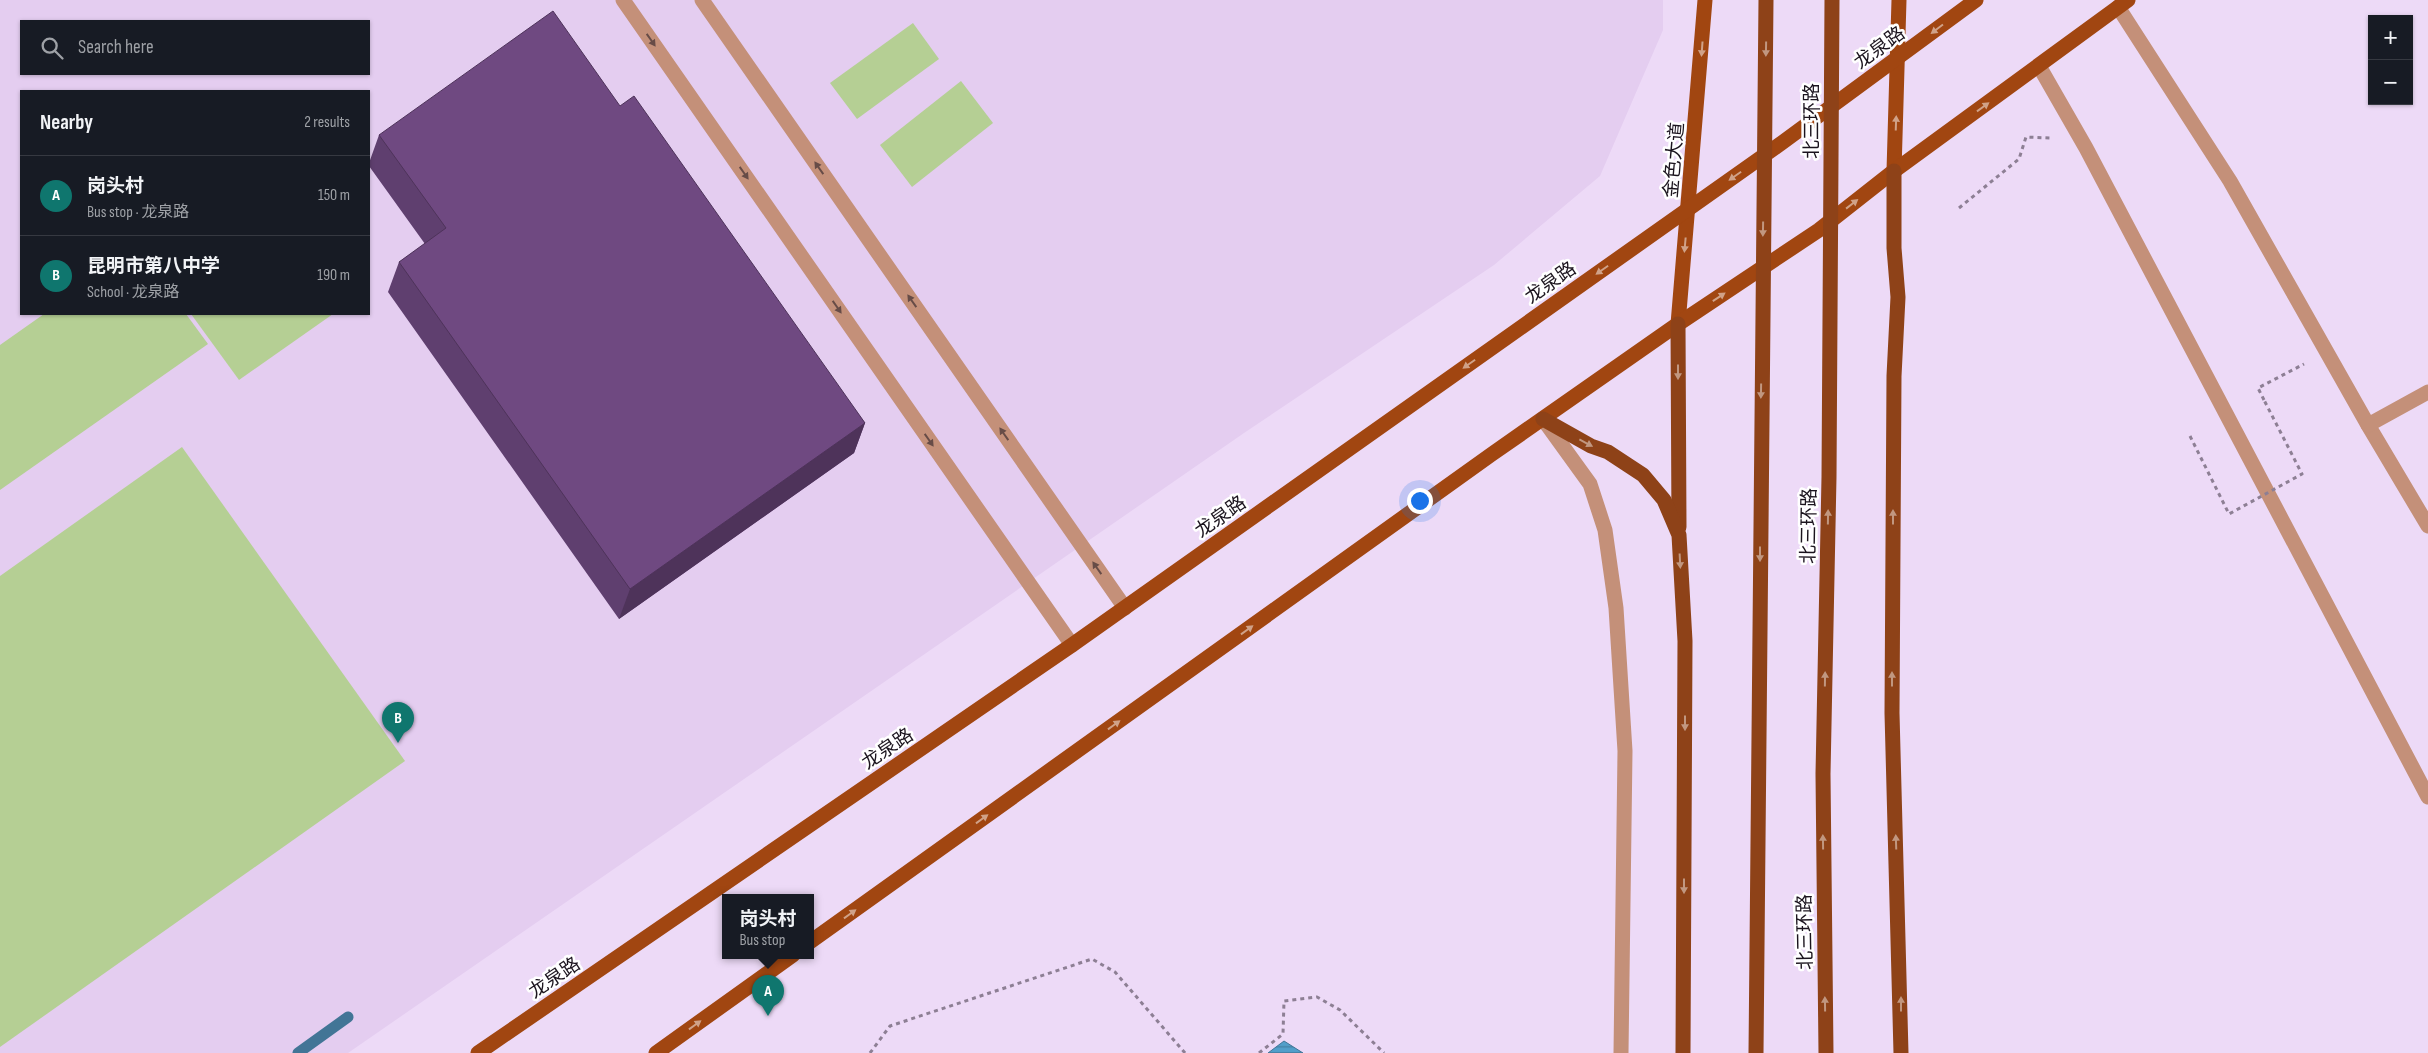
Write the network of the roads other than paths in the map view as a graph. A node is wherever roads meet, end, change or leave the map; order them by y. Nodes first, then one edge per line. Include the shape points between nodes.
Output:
1 (623, 0) edge
2 (702, 0) edge
3 (1705, 0) edge
4 (1766, 0) edge
5 (1832, 0) edge
6 (1899, 0) edge
7 (1976, 0) edge
8 (2123, 4) edge
9 (1899, 58) junction
10 (2039, 66) junction
11 (1894, 171) junction
12 (1688, 209) junction
13 (1678, 324) junction
14 (2428, 392) edge
15 (1543, 419) junction
16 (2368, 425) junction
17 (2428, 526) edge
18 (1679, 535) junction
19 (1125, 608) junction
20 (1072, 645) junction
21 (2428, 797) edge
22 (814, 939) edge
23 (787, 959) edge
24 (479, 1053) edge
25 (656, 1053) edge
26 (1621, 1053) edge
27 (1683, 1053) edge
28 (1756, 1053) edge
29 (1826, 1053) edge
30 (1901, 1053) edge

1 -> 20 street
19 -> 2 street
3 -> 12 main road, 金色大道
4 -> 28 highway, bridge
29 -> 5 highway, 北三环路, bridge via 1823,774 1829,477
6 - 9 main road
7 -> 9 main road, 龙泉路
8 - 10 main road
8 - 16 street via 2230,181
11 -> 9 main road
9 -> 12 main road, 龙泉路
11 -> 10 main road
10 - 21 street via 2086,148
13 -> 11 main road via 1819,230
30 -> 11 highway via 1892,713 1894,376 1898,297
12 -> 13 main road, 金色大道
12 -> 19 main road, 龙泉路
13 - 15 main road
13 -> 18 highway
14 - 16 street
15 -> 18 highway via 1608,452 1643,475 1664,500
22 -> 15 main road
15 - 26 street via 1590,484 1605,530 1616,608 1625,750
16 - 17 street
18 -> 27 highway via 1685,642
19 - 20 main road, 龙泉路
20 - 24 main road, 龙泉路
25 -> 23 main road

